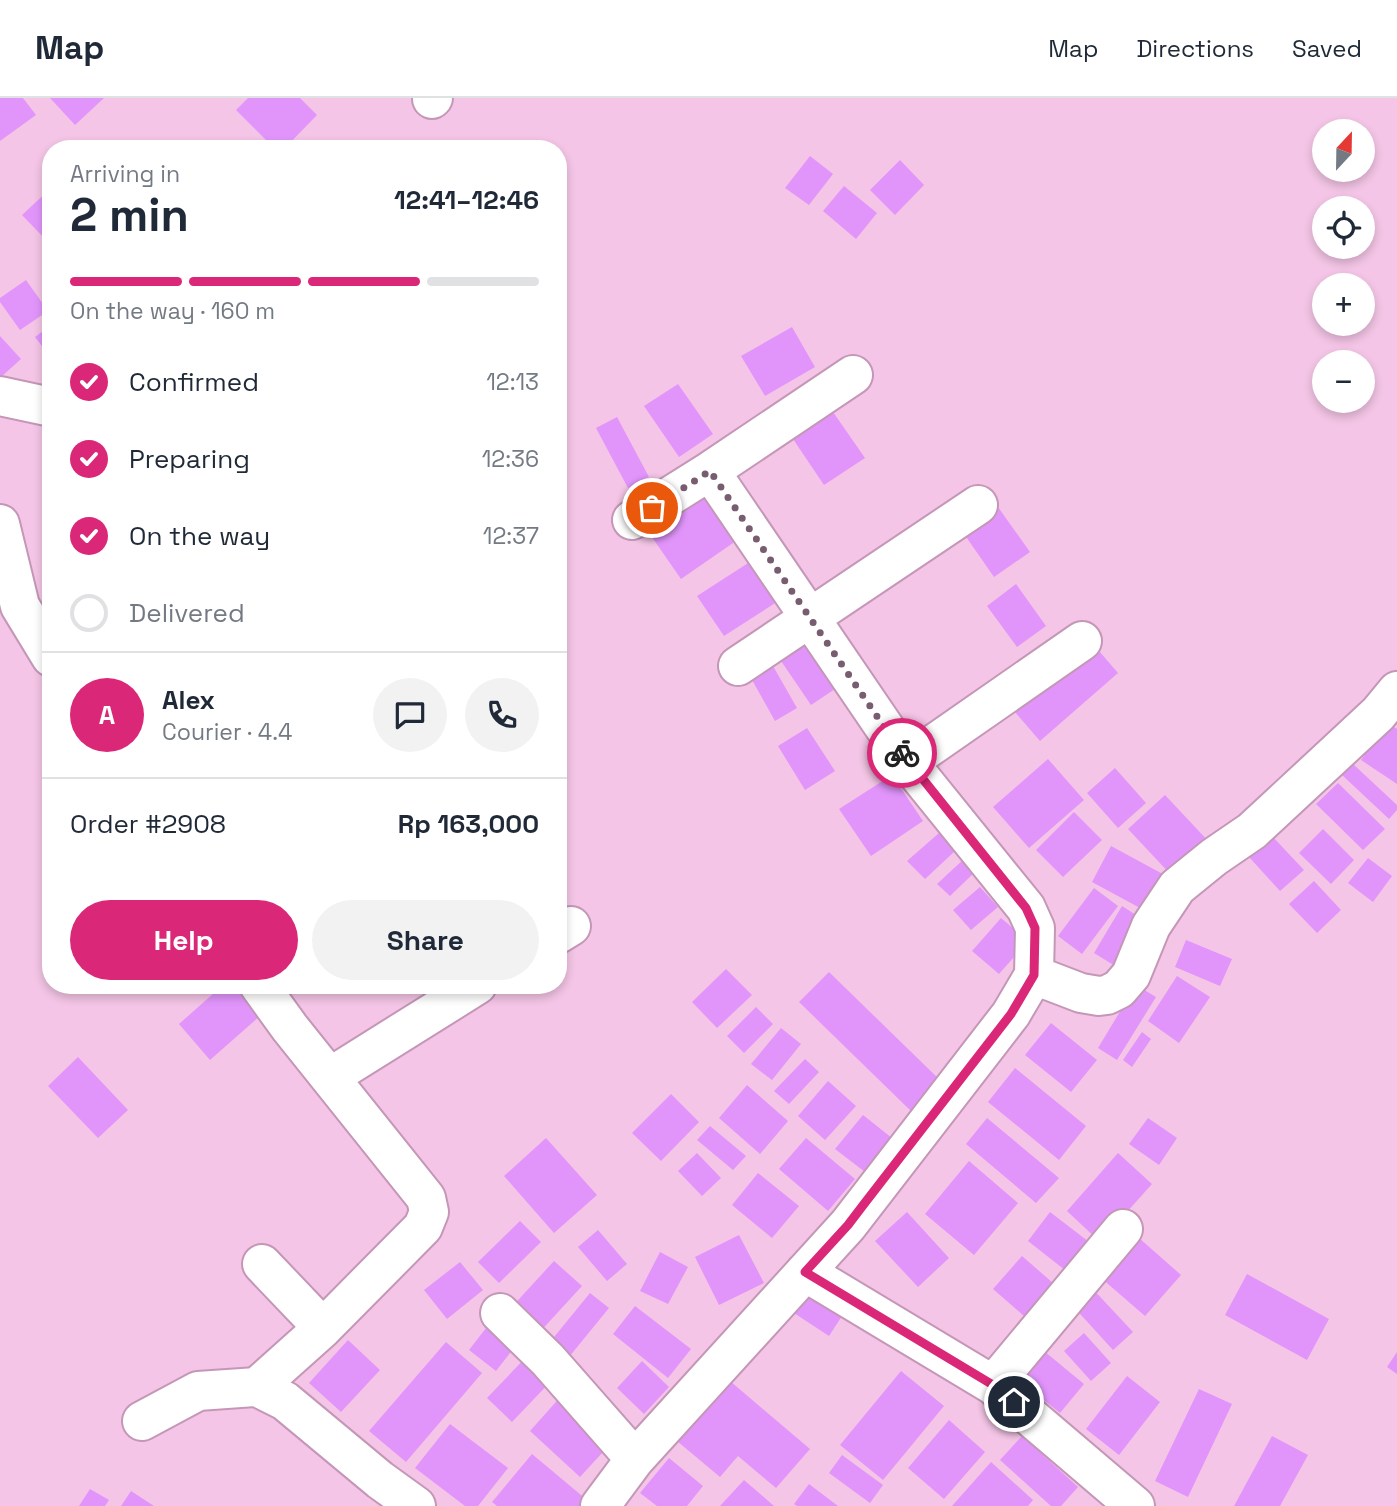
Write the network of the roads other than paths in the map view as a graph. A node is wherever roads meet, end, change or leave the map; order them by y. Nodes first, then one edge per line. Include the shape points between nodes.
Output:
1 (853, 375) dead end
2 (0, 396) edge
3 (42, 405) edge
4 (710, 471) junction
5 (978, 505) dead end
6 (632, 520) dead end
7 (0, 524) edge
8 (811, 618) junction
9 (42, 642) edge
10 (1082, 642) dead end
11 (738, 666) dead end
12 (1397, 691) edge
13 (908, 761) junction
14 (1034, 975) junction
15 (266, 994) edge
16 (463, 994) edge
17 (330, 1077) junction
18 (1123, 1229) dead end
19 (262, 1264) dead end
20 (805, 1272) junction
21 (500, 1313) dead end
22 (323, 1328) junction
23 (993, 1385) junction
24 (257, 1387) junction
25 (142, 1421) dead end
26 (635, 1460) junction
27 (1112, 1501) edge
28 (416, 1506) edge
29 (600, 1506) edge

1 - 4 street
2 - 3 street
4 - 6 street
4 - 8 street
5 - 8 street
7 - 9 street via 20,606
8 - 11 street
8 - 13 street
10 - 13 street
12 - 14 street via 1252,831 1177,887 1151,926 1131,975 1119,989 1099,996
13 - 14 street via 1026,908 1035,928
14 - 20 street via 1011,1014 848,1225
15 - 17 street
16 - 17 street
17 - 22 street via 426,1198 429,1212 423,1227
18 - 23 street
19 - 22 street
20 - 23 street
20 - 26 street
21 - 26 street via 548,1360
22 - 24 street
23 - 27 street
24 - 25 street via 198,1391
24 - 28 street via 285,1401
26 - 29 street

